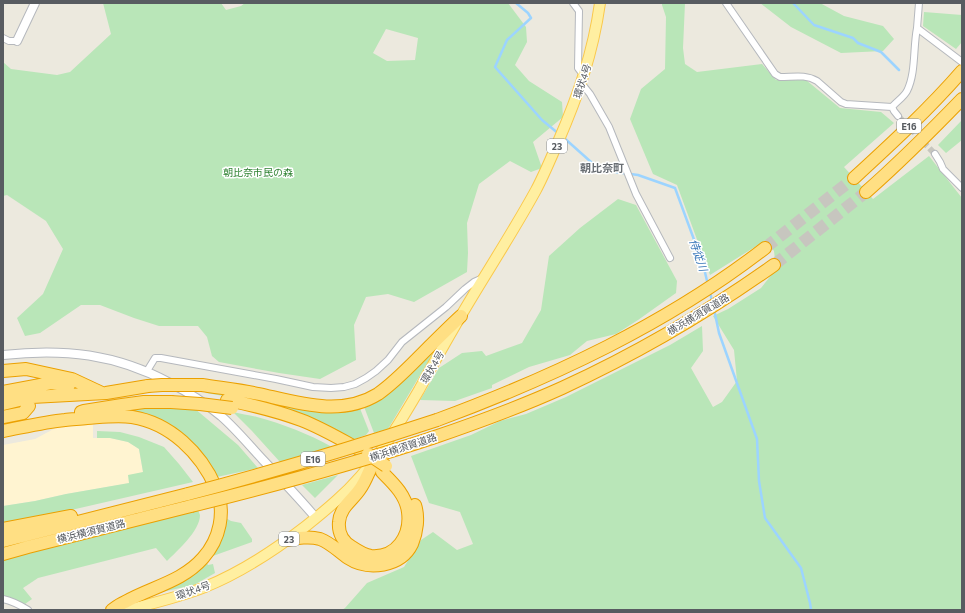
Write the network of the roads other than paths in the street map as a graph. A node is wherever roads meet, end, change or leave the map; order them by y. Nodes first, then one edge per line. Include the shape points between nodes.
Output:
1 (35, 3) edge
2 (573, 3) edge
3 (600, 3) edge
4 (726, 3) edge
5 (919, 3) edge
6 (917, 28) junction
7 (3, 38) edge
8 (17, 41) joint
9 (962, 62) edge
10 (962, 71) edge
11 (583, 80) junction
12 (962, 99) edge
13 (892, 107) junction
14 (898, 116) tunnel mouth
15 (935, 154) tunnel mouth
16 (854, 178) tunnel mouth
17 (962, 188) edge
18 (866, 192) tunnel mouth
19 (765, 248) tunnel mouth
20 (670, 258) dead end
21 (774, 265) tunnel mouth
22 (485, 277) junction
23 (460, 316) junction
24 (3, 355) edge
25 (31, 370) junction
26 (3, 371) edge
27 (147, 371) junction
28 (3, 377) edge
29 (3, 384) edge
30 (88, 387) junction
31 (3, 392) edge
32 (48, 392) junction
33 (105, 393) junction
34 (3, 397) edge
35 (169, 398) junction
36 (3, 404) edge
37 (29, 406) junction
38 (3, 411) edge
39 (3, 417) edge
40 (65, 420) junction
41 (46, 423) junction
42 (3, 424) edge
43 (3, 431) edge
44 (3, 438) edge
45 (374, 462) junction
46 (384, 469) junction
47 (162, 501) junction
48 (316, 518) junction
49 (3, 529) edge
50 (287, 540) junction
51 (3, 542) edge
52 (3, 554) edge
53 (3, 600) edge
54 (28, 610) edge
55 (112, 610) edge
56 (127, 610) edge

1 - 8 street
2 - 11 street via 579,11 578,68
3 - 11 main road, 環状4号 / 23
4 - 13 street via 778,76 813,79 846,104
5 - 6 street
6 - 9 street
6 - 13 street via 910,81 902,98
7 - 8 street
10 - 16 highway, E16 via 922,114
11 - 20 street via 609,127 636,194
11 - 22 main road, 環状4号 / 23 via 536,189
12 - 18 highway, E16 via 899,163
13 - 14 street
15 - 17 street via 943,169
19 - 47 highway, 横浜横須賀道路 / E16, bridge via 700,294 653,322 538,380 488,401 332,454
21 - 52 highway, 横浜横須賀道路 / E16, bridge via 707,310 603,368 562,388 490,417 388,453 335,468
22 - 23 main road, 環状4号 / 23
22 - 27 street via 465,289 402,342 376,371 355,384 337,388 313,387 161,358 155,358
23 - 33 highway, bridge via 395,381 367,400 355,404 330,407 304,405 242,391 202,386 148,386
23 - 45 main road, 環状4号 / 23
24 - 27 street via 51,352 79,354 109,359
25 - 26 highway
25 - 28 highway
25 - 30 highway via 72,379
27 - 48 street via 184,390 221,416
29 - 32 highway via 24,380
30 - 32 highway via 51,383
30 - 33 highway
31 - 32 highway
32 - 33 highway
32 - 34 highway
32 - 36 highway
32 - 37 highway via 34,405
33 - 35 highway
35 - 40 highway via 98,408
35 - 46 highway, bridge via 200,404 229,404 275,419 360,453
37 - 38 highway
37 - 39 highway via 23,413
40 - 41 highway
40 - 55 highway via 133,417 163,428 193,451 212,478 218,492 221,506 218,534 203,559 172,581 125,601
41 - 42 highway via 22,421
41 - 43 highway
41 - 44 highway via 35,432
45 - 46 highway via 360,489 345,506 339,521 339,530 348,545 371,556 380,556 395,550 407,534 408,511 402,496
45 - 48 main road, 環状4号 / 23 via 350,488
46 - 50 highway via 396,476 404,485 416,509 414,538 410,548 402,556 392,562 370,566 349,559 321,540 310,537
47 - 49 highway
47 - 51 highway, 横浜横須賀道路 / E16
48 - 50 main road, 環状4号 / 23
50 - 56 main road, 環状4号 / 23 via 222,580 188,593
53 - 54 street via 21,605

